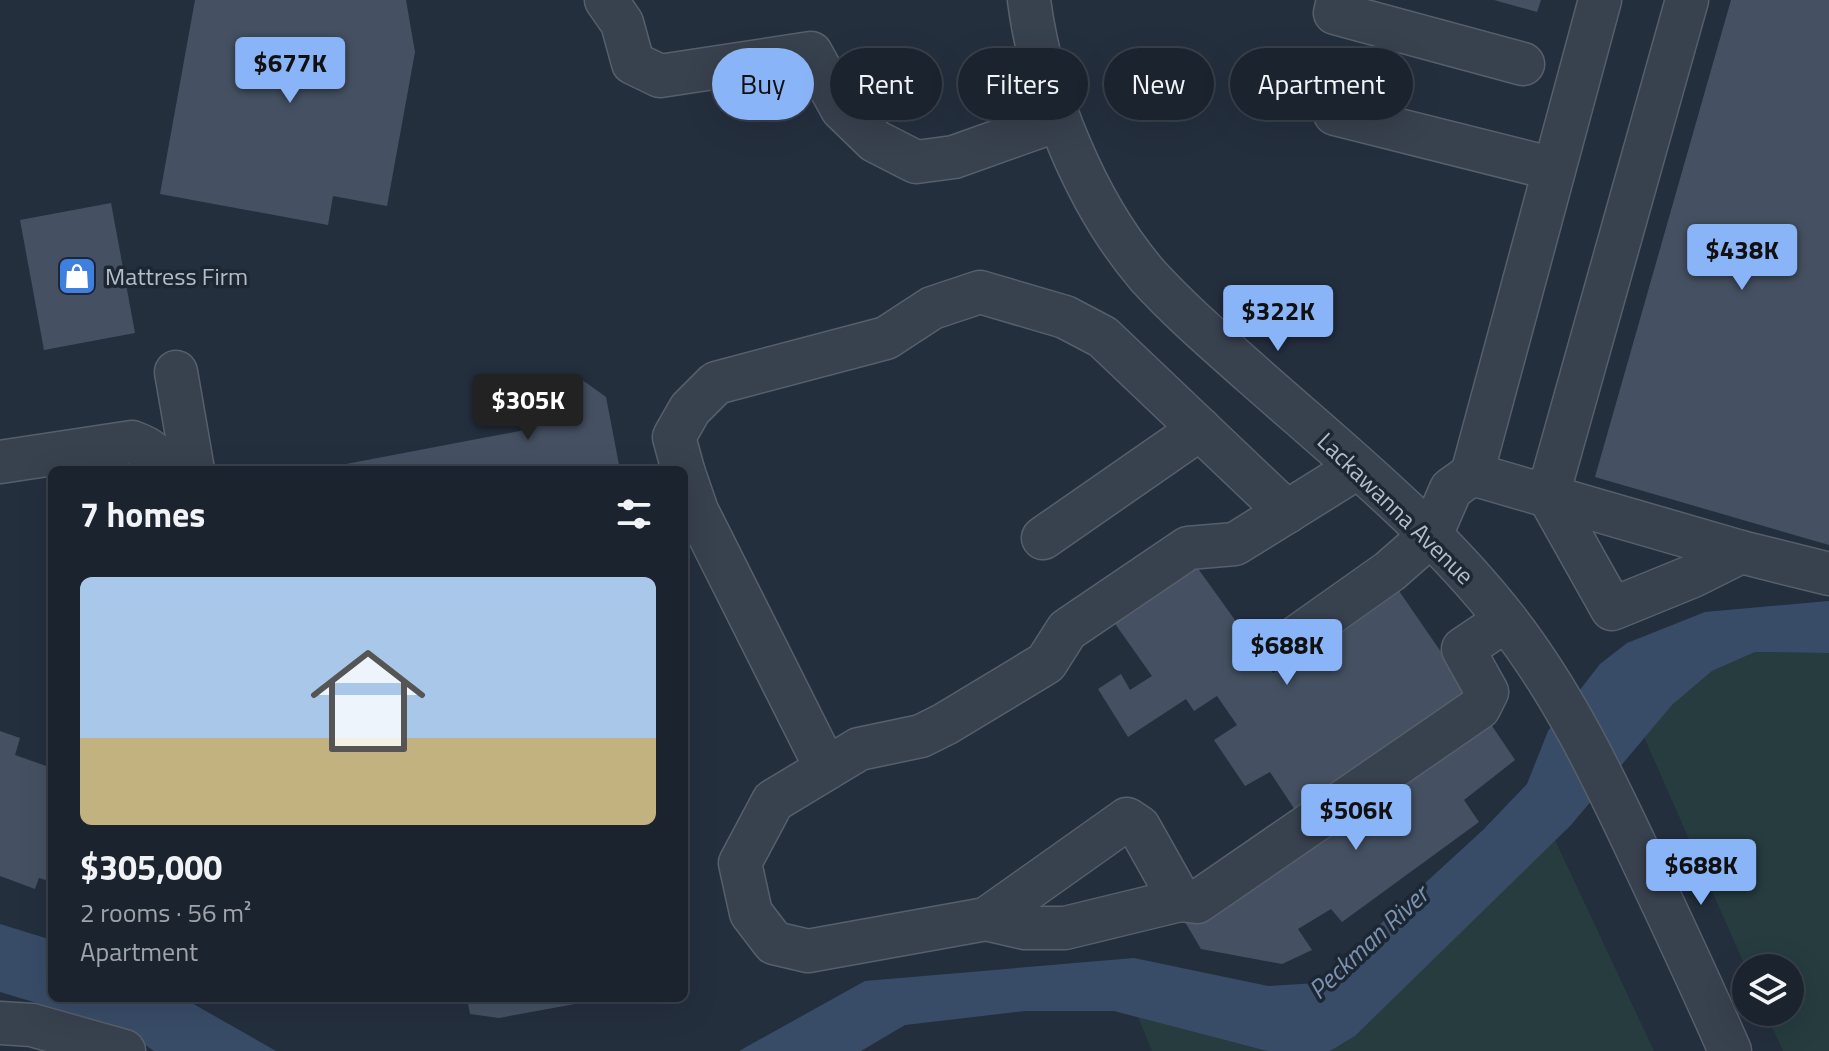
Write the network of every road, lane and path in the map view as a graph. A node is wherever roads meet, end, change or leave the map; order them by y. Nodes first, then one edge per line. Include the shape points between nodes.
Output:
1 (606, 0) edge
2 (1029, 0) edge
3 (1338, 0) edge
4 (1600, 0) edge
5 (1687, 0) edge
6 (1037, 48) edge
7 (1523, 64) dead end
8 (1058, 120) joint
9 (1359, 120) edge
10 (1554, 169) junction
11 (176, 372) dead end
12 (1200, 429) junction
13 (0, 462) edge
14 (159, 466) edge
15 (192, 466) edge
16 (681, 466) edge
17 (1357, 468) junction
18 (1472, 474) junction
19 (688, 486) edge
20 (1548, 495) junction
21 (1287, 512) junction
22 (1431, 535) junction
23 (1043, 538) dead end
24 (1741, 552) junction
25 (1829, 574) edge
26 (1506, 620) junction
27 (1284, 646) dead end
28 (826, 768) junction
29 (1180, 900) junction
30 (986, 919) junction
31 (0, 1023) edge
32 (124, 1051) edge
33 (1730, 1051) edge

1 - 8 street via 622,23 633,63 660,76 811,53 842,109 875,141 916,162 954,157
2 - 6 street, Lackawanna Avenue
3 - 7 street via 1335,13
4 - 10 street
5 - 20 street
8 - 17 street, Lackawanna Avenue via 1116,231 1147,274
9 - 10 street
10 - 18 street
11 - 15 street
12 - 16 street via 1103,337 1065,317 980,292 932,308 886,338 716,383 690,409 674,437
12 - 21 street
12 - 23 street
13 - 14 street via 132,442 150,448
17 - 21 street
17 - 22 street, Lackawanna Avenue
18 - 20 street
18 - 22 street via 1451,489
19 - 28 street
20 - 24 street
20 - 24 street via 1612,609
21 - 28 street via 1235,544 1188,548 1067,630 1046,663 945,724 921,736 859,749
22 - 26 street, Lackawanna Avenue
22 - 27 street via 1390,571
24 - 25 street
26 - 29 street via 1463,649 1487,692 1479,708 1197,902
26 - 33 street, Lackawanna Avenue via 1584,737
28 - 30 street via 773,801 740,863 751,913 774,943 808,951
29 - 30 street via 1065,928 1025,928
29 - 30 street via 1139,827 1127,819
31 - 32 street via 32,1025

